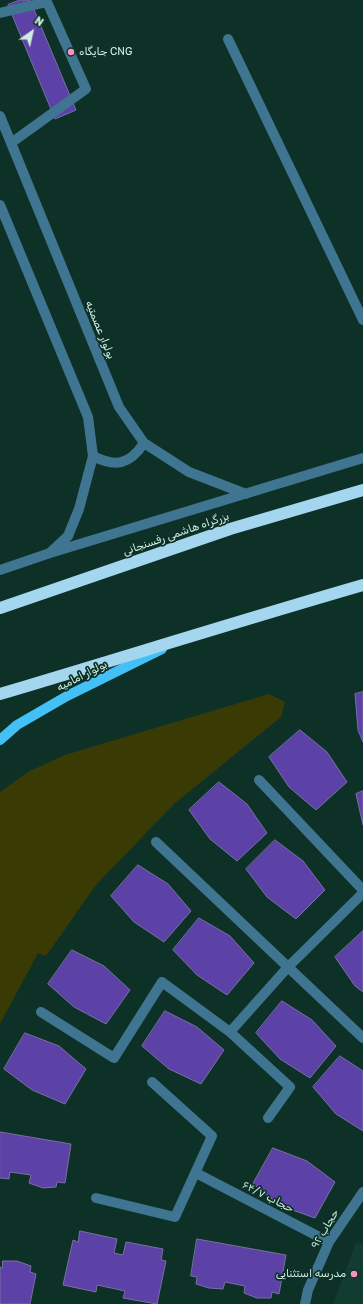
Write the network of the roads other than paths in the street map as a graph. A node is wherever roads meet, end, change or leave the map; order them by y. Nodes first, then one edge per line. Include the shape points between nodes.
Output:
1 (0, 14) edge
2 (228, 39) dead end
3 (0, 116) edge
4 (12, 142) junction
5 (0, 205) edge
6 (363, 320) edge
7 (144, 443) junction
8 (93, 456) junction
9 (363, 458) edge
10 (363, 490) edge
11 (246, 494) junction
12 (50, 553) junction
13 (0, 570) edge
14 (363, 585) edge
15 (0, 608) edge
16 (179, 641) junction
17 (0, 694) edge
18 (0, 740) edge
19 (259, 780) dead end
20 (156, 842) dead end
21 (363, 891) edge
22 (288, 967) junction
23 (41, 1012) dead end
24 (230, 1032) junction
25 (363, 1038) edge
26 (152, 1082) dead end
27 (268, 1118) dead end
28 (196, 1173) junction
29 (363, 1192) edge
30 (96, 1198) dead end
31 (329, 1242) junction
32 (305, 1304) edge

1 - 4 street via 47,2 86,89
2 - 6 street
3 - 4 street, بولوار عصمتیه
4 - 7 street, بولوار عصمتیه via 119,407
5 - 8 street via 88,417
7 - 8 street via 138,453 128,460 104,462
7 - 11 street, بولوار عصمتیه via 189,472
8 - 12 street via 79,509 68,536
9 - 11 street
10 - 15 highway, بزرگراه هاشمی رفسنجانی via 230,529
11 - 12 street
12 - 13 street
14 - 16 highway
16 - 17 highway
16 - 18 main road, بولوار امامیه via 67,696 18,725
19 - 21 street
20 - 22 street
21 - 22 street
22 - 24 street
22 - 25 street
23 - 24 street via 114,1058 162,982
24 - 27 street via 290,1087
26 - 28 street via 212,1136
28 - 30 street via 175,1217
28 - 31 street, حجاب ۶۴/۷
29 - 31 street, حجاب ۹۲
31 - 32 street, حجاب ۹۲ via 308,1290

